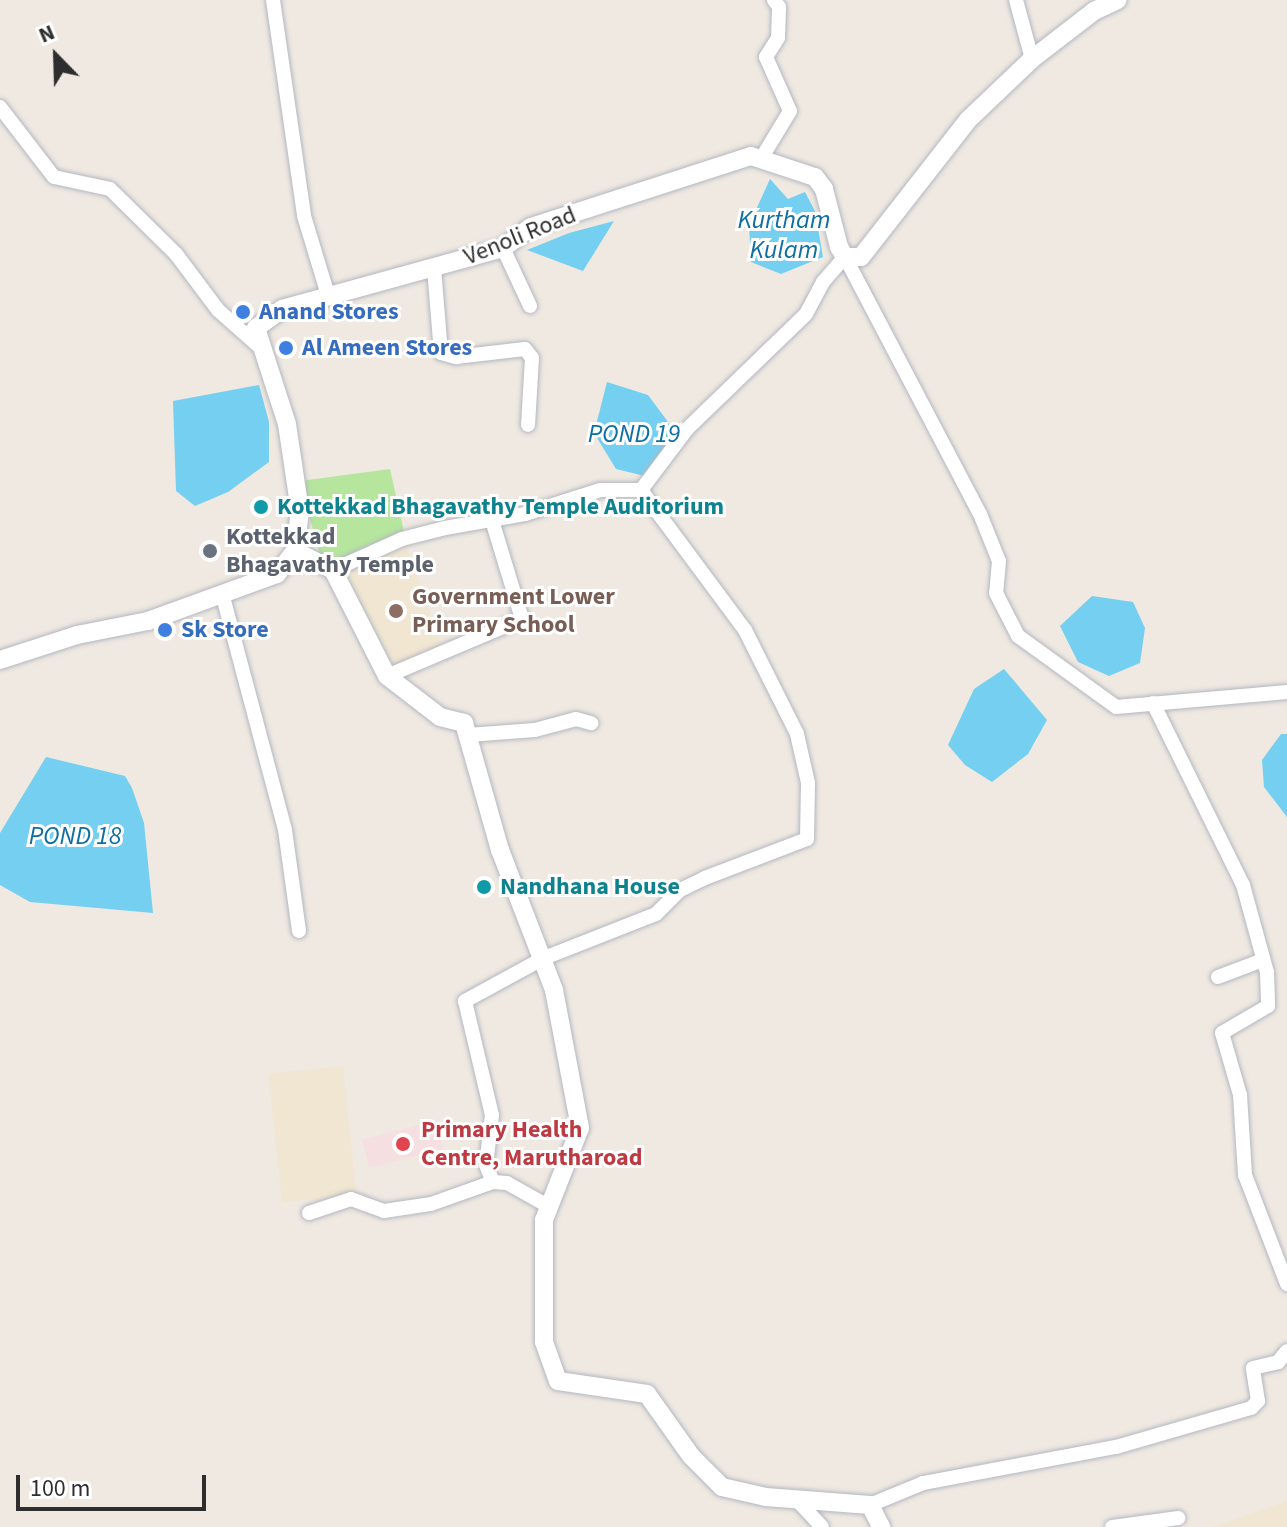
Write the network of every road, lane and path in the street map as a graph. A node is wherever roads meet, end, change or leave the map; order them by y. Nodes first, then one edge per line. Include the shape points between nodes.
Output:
1 (273, 0) edge
2 (774, 0) edge
3 (1016, 0) edge
4 (1118, 0) edge
5 (1032, 59) junction
6 (0, 107) edge
7 (761, 159) junction
8 (503, 248) junction
9 (845, 257) junction
10 (434, 268) junction
11 (328, 295) junction
12 (530, 306) dead end
13 (264, 350) junction
14 (528, 425) dead end
15 (641, 490) junction
16 (492, 520) junction
17 (295, 551) junction
18 (333, 570) junction
19 (222, 593) junction
20 (0, 660) edge
21 (387, 676) junction
22 (1287, 692) edge
23 (1153, 703) junction
24 (591, 723) dead end
25 (468, 735) junction
26 (299, 931) dead end
27 (542, 959) junction
28 (1263, 960) junction
29 (1218, 977) dead end
30 (493, 1182) junction
31 (548, 1206) junction
32 (309, 1213) dead end
33 (1287, 1284) edge
34 (1287, 1351) edge
35 (796, 1499) junction
36 (870, 1505) junction
37 (1178, 1518) dead end
38 (822, 1527) edge
39 (881, 1527) edge
40 (1112, 1527) edge

1 - 11 street via 304,216
2 - 7 street via 779,7 778,38 766,57 790,111
3 - 5 street
4 - 5 street
5 - 9 street via 968,120 861,257
6 - 13 street via 54,177 110,189 176,254 218,310
7 - 8 street, Venoli Road via 751,156 531,227
7 - 9 street, Venoli Road via 815,177
8 - 10 street, Venoli Road
8 - 12 street
9 - 15 street via 823,282 806,314 687,429
9 - 23 street via 980,514 999,561 996,593 1018,636 1116,707
10 - 11 street, Venoli Road
10 - 14 street via 441,353 456,357 525,349 532,358
11 - 13 street, Venoli Road via 282,309 256,328
13 - 17 street, Venoli Road via 287,424 300,511
15 - 16 street via 600,490
15 - 27 street via 745,630 797,734 808,783 807,839 705,878 680,890 656,914
16 - 18 street via 402,539
16 - 21 street via 522,619
17 - 18 street
17 - 19 street via 277,574
18 - 21 street
19 - 20 street via 148,621 77,635
19 - 26 street via 285,830
21 - 25 street via 440,717 464,723
22 - 23 street
23 - 28 street via 1243,885
24 - 25 street via 576,719 535,730
25 - 27 street via 500,850
27 - 30 street via 465,1001 492,1115 486,1165
27 - 31 street via 566,1035 580,1128
28 - 29 street
28 - 33 street via 1268,1006 1222,1033 1240,1095 1245,1175
30 - 31 street via 507,1183
30 - 32 street via 431,1204 384,1211 351,1199
31 - 35 street via 544,1342 558,1381 647,1394 710,1479 738,1493
34 - 36 street via 1278,1362 1253,1368 1258,1401 1251,1408 1116,1447 923,1483
35 - 36 street
35 - 38 street
36 - 39 street
37 - 40 street

